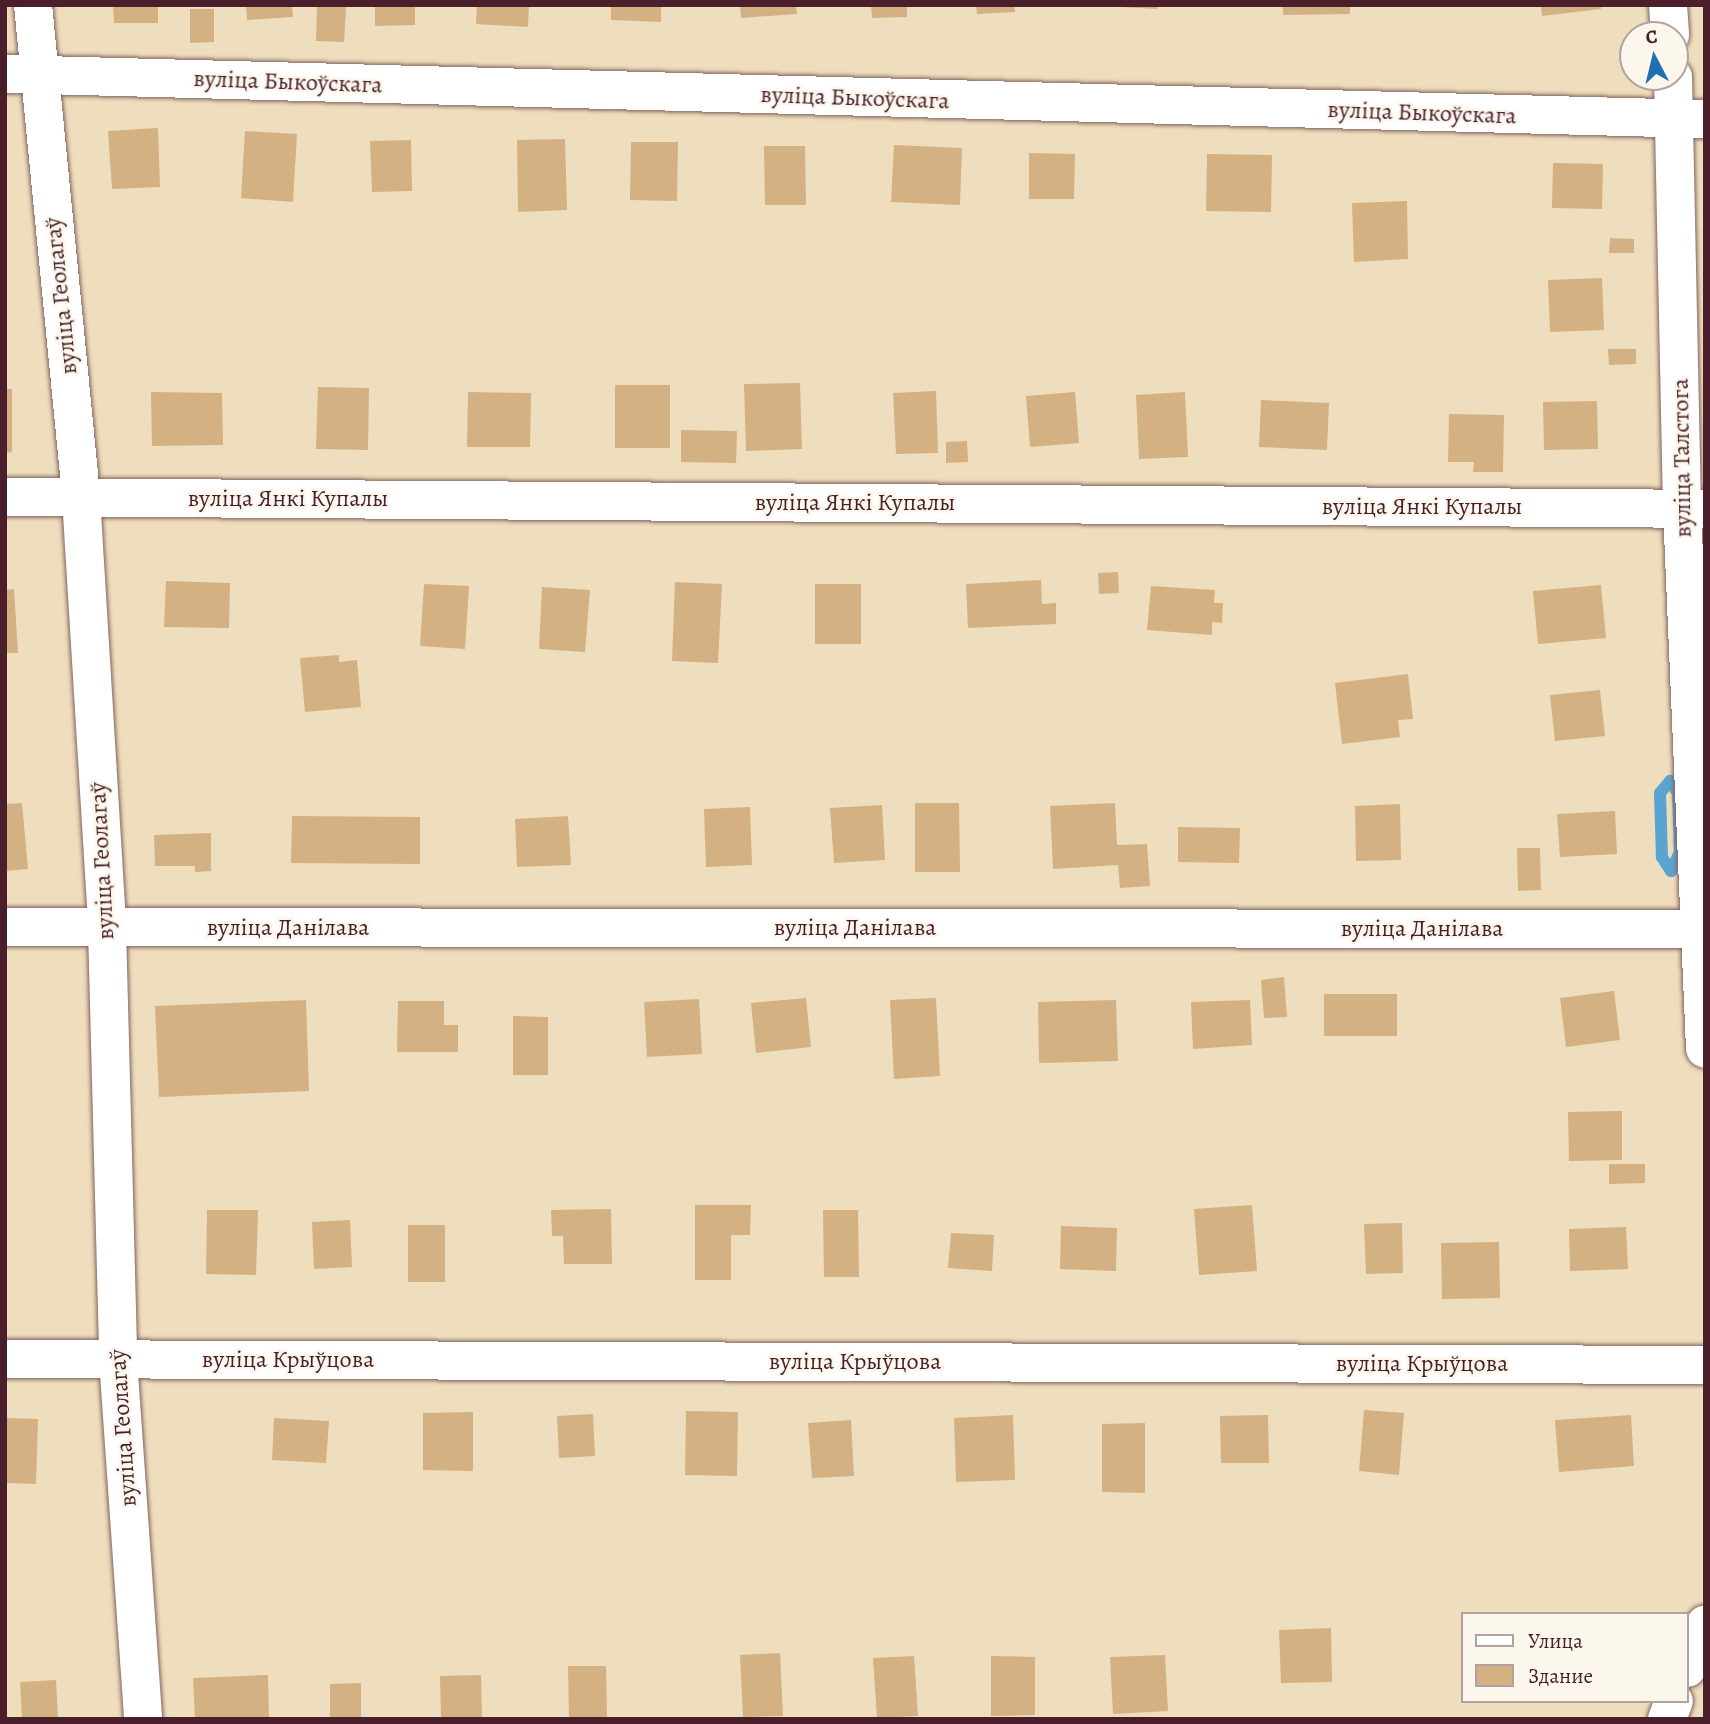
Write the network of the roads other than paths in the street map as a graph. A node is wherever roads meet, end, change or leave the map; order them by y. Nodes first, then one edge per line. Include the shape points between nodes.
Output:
1 (33, 5) edge
2 (23, 75) edge
3 (1679, 91) edge
4 (1690, 120) edge
5 (5, 497) edge
6 (81, 497) junction
7 (1694, 509) edge
8 (5, 927) edge
9 (107, 928) junction
10 (1702, 929) edge
11 (1705, 1049) edge
12 (118, 1359) junction
13 (5, 1360) edge
14 (1705, 1365) edge
15 (1705, 1625) edge
16 (1689, 1663) edge
17 (143, 1719) edge

1 - 2 street, вуліца Геолагаў
2 - 4 street, вуліца Быкоўскага
2 - 6 street, вуліца Геолагаў
3 - 4 street, вуліца Талстога
4 - 7 street, вуліца Талстога
5 - 6 street, вуліца Янкі Купалы
6 - 7 street, вуліца Янкі Купалы
6 - 9 street, вуліца Геолагаў
7 - 10 street, вуліца Талстога
8 - 9 street, вуліца Данілава
9 - 10 street, вуліца Данілава
9 - 12 street, вуліца Геолагаў
10 - 11 street, вуліца Талстога
12 - 13 street, вуліца Крыўцова
12 - 14 street, вуліца Крыўцова
12 - 17 street, вуліца Геолагаў
15 - 16 street

